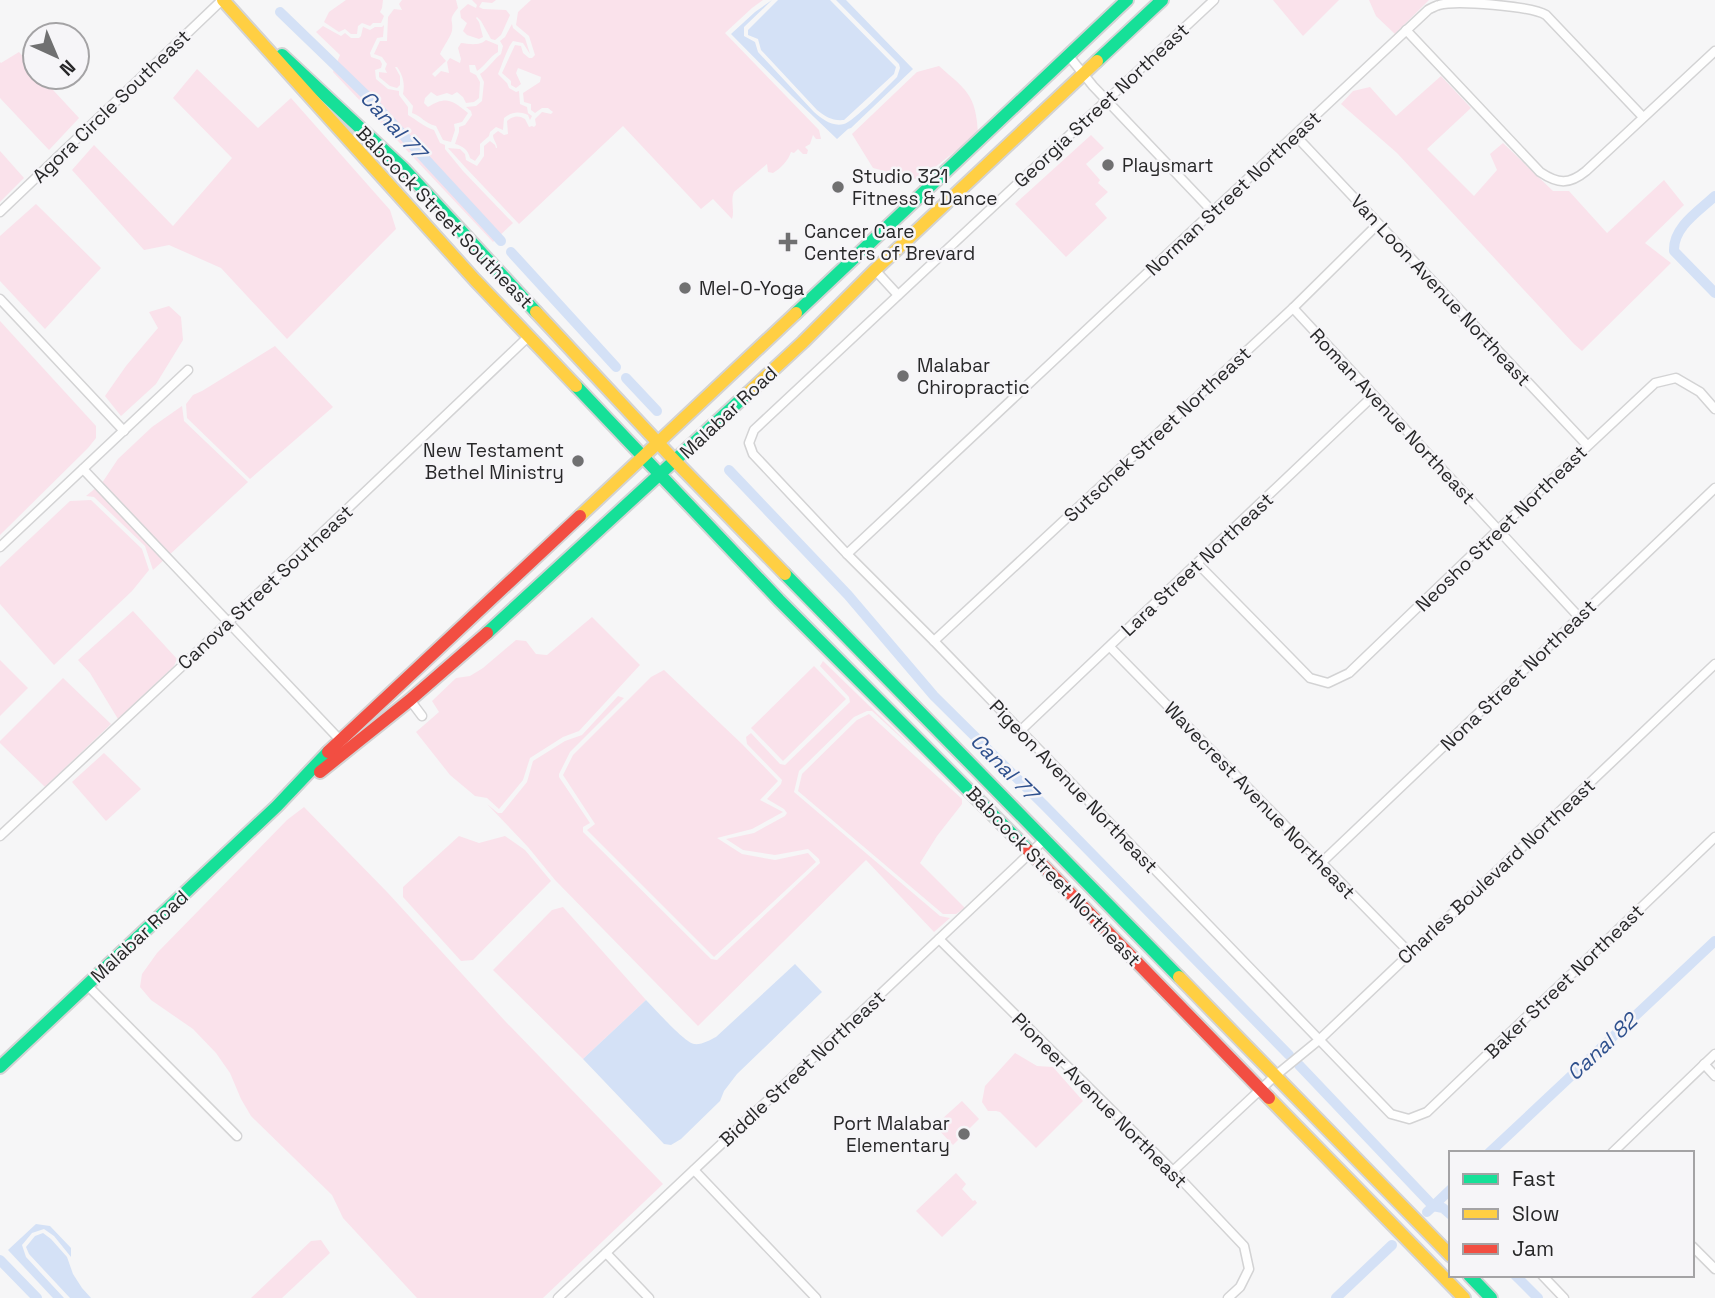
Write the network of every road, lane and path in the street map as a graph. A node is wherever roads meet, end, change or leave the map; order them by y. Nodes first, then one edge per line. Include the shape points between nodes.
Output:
1 (222, 0) edge
2 (1127, 0) edge
3 (1162, 0) edge
4 (1213, 0) edge
5 (1503, 3) edge
6 (1406, 30) junction
7 (1715, 51) edge
8 (1068, 55) junction
9 (1083, 74) junction
10 (1107, 100) junction
11 (1643, 117) junction
12 (1295, 135) junction
13 (0, 212) edge
14 (1213, 212) junction
15 (1378, 224) junction
16 (887, 227) junction
17 (875, 270) junction
18 (898, 295) junction
19 (0, 299) edge
20 (1293, 308) junction
21 (529, 336) junction
22 (188, 370) dead end
23 (1373, 396) junction
24 (1715, 409) edge
25 (124, 431) junction
26 (657, 442) junction
27 (749, 443) joint
28 (1587, 445) junction
29 (643, 456) junction
30 (675, 461) junction
31 (83, 469) junction
32 (660, 474) junction
33 (1715, 488) edge
34 (1499, 529) junction
35 (0, 547) edge
36 (847, 554) junction
37 (1198, 564) junction
38 (1579, 617) junction
39 (229, 622) junction
40 (452, 636) junction
41 (934, 641) junction
42 (1110, 647) junction
43 (1715, 664) edge
44 (876, 696) junction
45 (410, 700) junction
46 (908, 700) junction
47 (422, 716) dead end
48 (1020, 731) junction
49 (344, 744) junction
50 (0, 836) edge
51 (1715, 837) edge
52 (1045, 839) junction
53 (1031, 852) junction
54 (1321, 863) junction
55 (939, 939) junction
56 (1409, 953) junction
57 (87, 985) junction
58 (1319, 1040) junction
59 (1715, 1054) edge
60 (1704, 1064) junction
61 (0, 1067) edge
62 (1275, 1076) junction
63 (1715, 1076) edge
64 (1261, 1089) junction
65 (1409, 1119) joint
66 (237, 1136) dead end
67 (1614, 1151) edge
68 (694, 1170) junction
69 (1172, 1171) junction
70 (1694, 1248) edge
71 (606, 1253) junction
72 (1449, 1254) edge
73 (1715, 1269) edge
74 (1471, 1277) edge
75 (1544, 1277) edge
76 (558, 1298) edge
77 (649, 1298) edge
78 (816, 1298) edge
79 (1228, 1298) edge
80 (1464, 1298) edge
81 (1491, 1298) edge
82 (1564, 1298) edge

1 - 13 street, Agora Circle Southeast
2 - 8 main road, Malabar Road
3 - 9 main road, Malabar Road
4 - 10 street, Georgia Street Northeast
5 - 6 street, Norman Street Northeast via 1438,5
5 - 11 street, Norman Street Northeast via 1546,15
6 - 11 street via 1540,172 1560,182 1586,171
6 - 12 street, Norman Street Northeast
7 - 11 street
8 - 9 street
8 - 16 main road, Malabar Road
9 - 10 street
9 - 17 main road, Malabar Road
10 - 14 street
10 - 18 street, Georgia Street Northeast
12 - 14 street, Norman Street Northeast
12 - 15 street, Van Loon Avenue Northeast
14 - 36 street, Norman Street Northeast
15 - 20 street, Sutschek Street Northeast
15 - 28 street, Van Loon Avenue Northeast
16 - 17 main road via 877,249
16 - 26 main road, Malabar Road
17 - 18 street
17 - 30 main road, Malabar Road
18 - 27 street, Georgia Street Northeast via 754,430
19 - 25 street
20 - 23 street, Roman Avenue Northeast
20 - 41 street, Sutschek Street Northeast
21 - 26 main road, Babcock Street Southeast via 223,0 404,169
21 - 29 main road, Babcock Street Southeast
21 - 39 street, Canova Street Southeast
22 - 25 street
23 - 34 street, Roman Avenue Northeast
23 - 37 street, Lara Street Northeast
24 - 28 street, Neosho Street Northeast via 1700,392 1676,378 1655,383
25 - 31 street
26 - 29 main road, Malabar Road
26 - 30 main road, Babcock Street Northeast
27 - 36 street, Pigeon Avenue Northeast via 753,454
28 - 34 street, Neosho Street Northeast
29 - 32 main road, Babcock Street Northeast
29 - 40 main road, Malabar Road
30 - 32 main road, Malabar Road
30 - 46 main road, Babcock Street Northeast
31 - 35 street
31 - 39 street
32 - 44 main road, Babcock Street Northeast
32 - 45 main road, Malabar Road
33 - 38 street, Nona Street Northeast
34 - 37 street, Neosho Street Northeast via 1349,673 1328,683 1310,678
34 - 38 street, Roman Avenue Northeast
36 - 41 street, Pigeon Avenue Northeast
37 - 42 street, Lara Street Northeast
38 - 54 street, Nona Street Northeast
39 - 49 street
39 - 50 street, Canova Street Southeast
40 - 45 main road via 446,648 407,684
40 - 49 main road, Malabar Road
41 - 48 street, Pigeon Avenue Northeast
42 - 48 street, Lara Street Northeast
42 - 54 street, Wavecrest Avenue Northeast
43 - 56 street, Charles Boulevard Northeast
44 - 46 main road via 881,692
44 - 53 main road, Babcock Street Northeast
45 - 47 street
45 - 49 main road, Malabar Road
46 - 52 main road, Babcock Street Northeast
48 - 58 street, Pigeon Avenue Northeast
49 - 57 main road, Malabar Road
51 - 65 street, Baker Street Northeast via 1427,1112
52 - 53 street, Biddle Street Northeast
52 - 62 main road, Babcock Street Northeast
53 - 55 street, Biddle Street Northeast
53 - 64 main road, Babcock Street Northeast
54 - 56 street, Wavecrest Avenue Northeast
55 - 68 street, Biddle Street Northeast
55 - 69 street, Pioneer Avenue Northeast
56 - 58 street, Charles Boulevard Northeast
57 - 61 main road, Malabar Road
57 - 66 street
58 - 62 street, Charles Boulevard Northeast
58 - 65 street, Pigeon Avenue Northeast via 1391,1114
59 - 60 street
60 - 63 street
60 - 67 street
62 - 64 street, Charles Boulevard Northeast
62 - 72 main road, Babcock Street Northeast
64 - 69 street, Charles Boulevard Northeast
64 - 80 main road, Babcock Street Northeast
68 - 71 street, Biddle Street Northeast
68 - 78 street
69 - 79 street, Pioneer Avenue Northeast via 1244,1246 1249,1269 1241,1287
70 - 73 street
71 - 76 street, Biddle Street Northeast
71 - 77 street
74 - 81 main road
75 - 82 street

